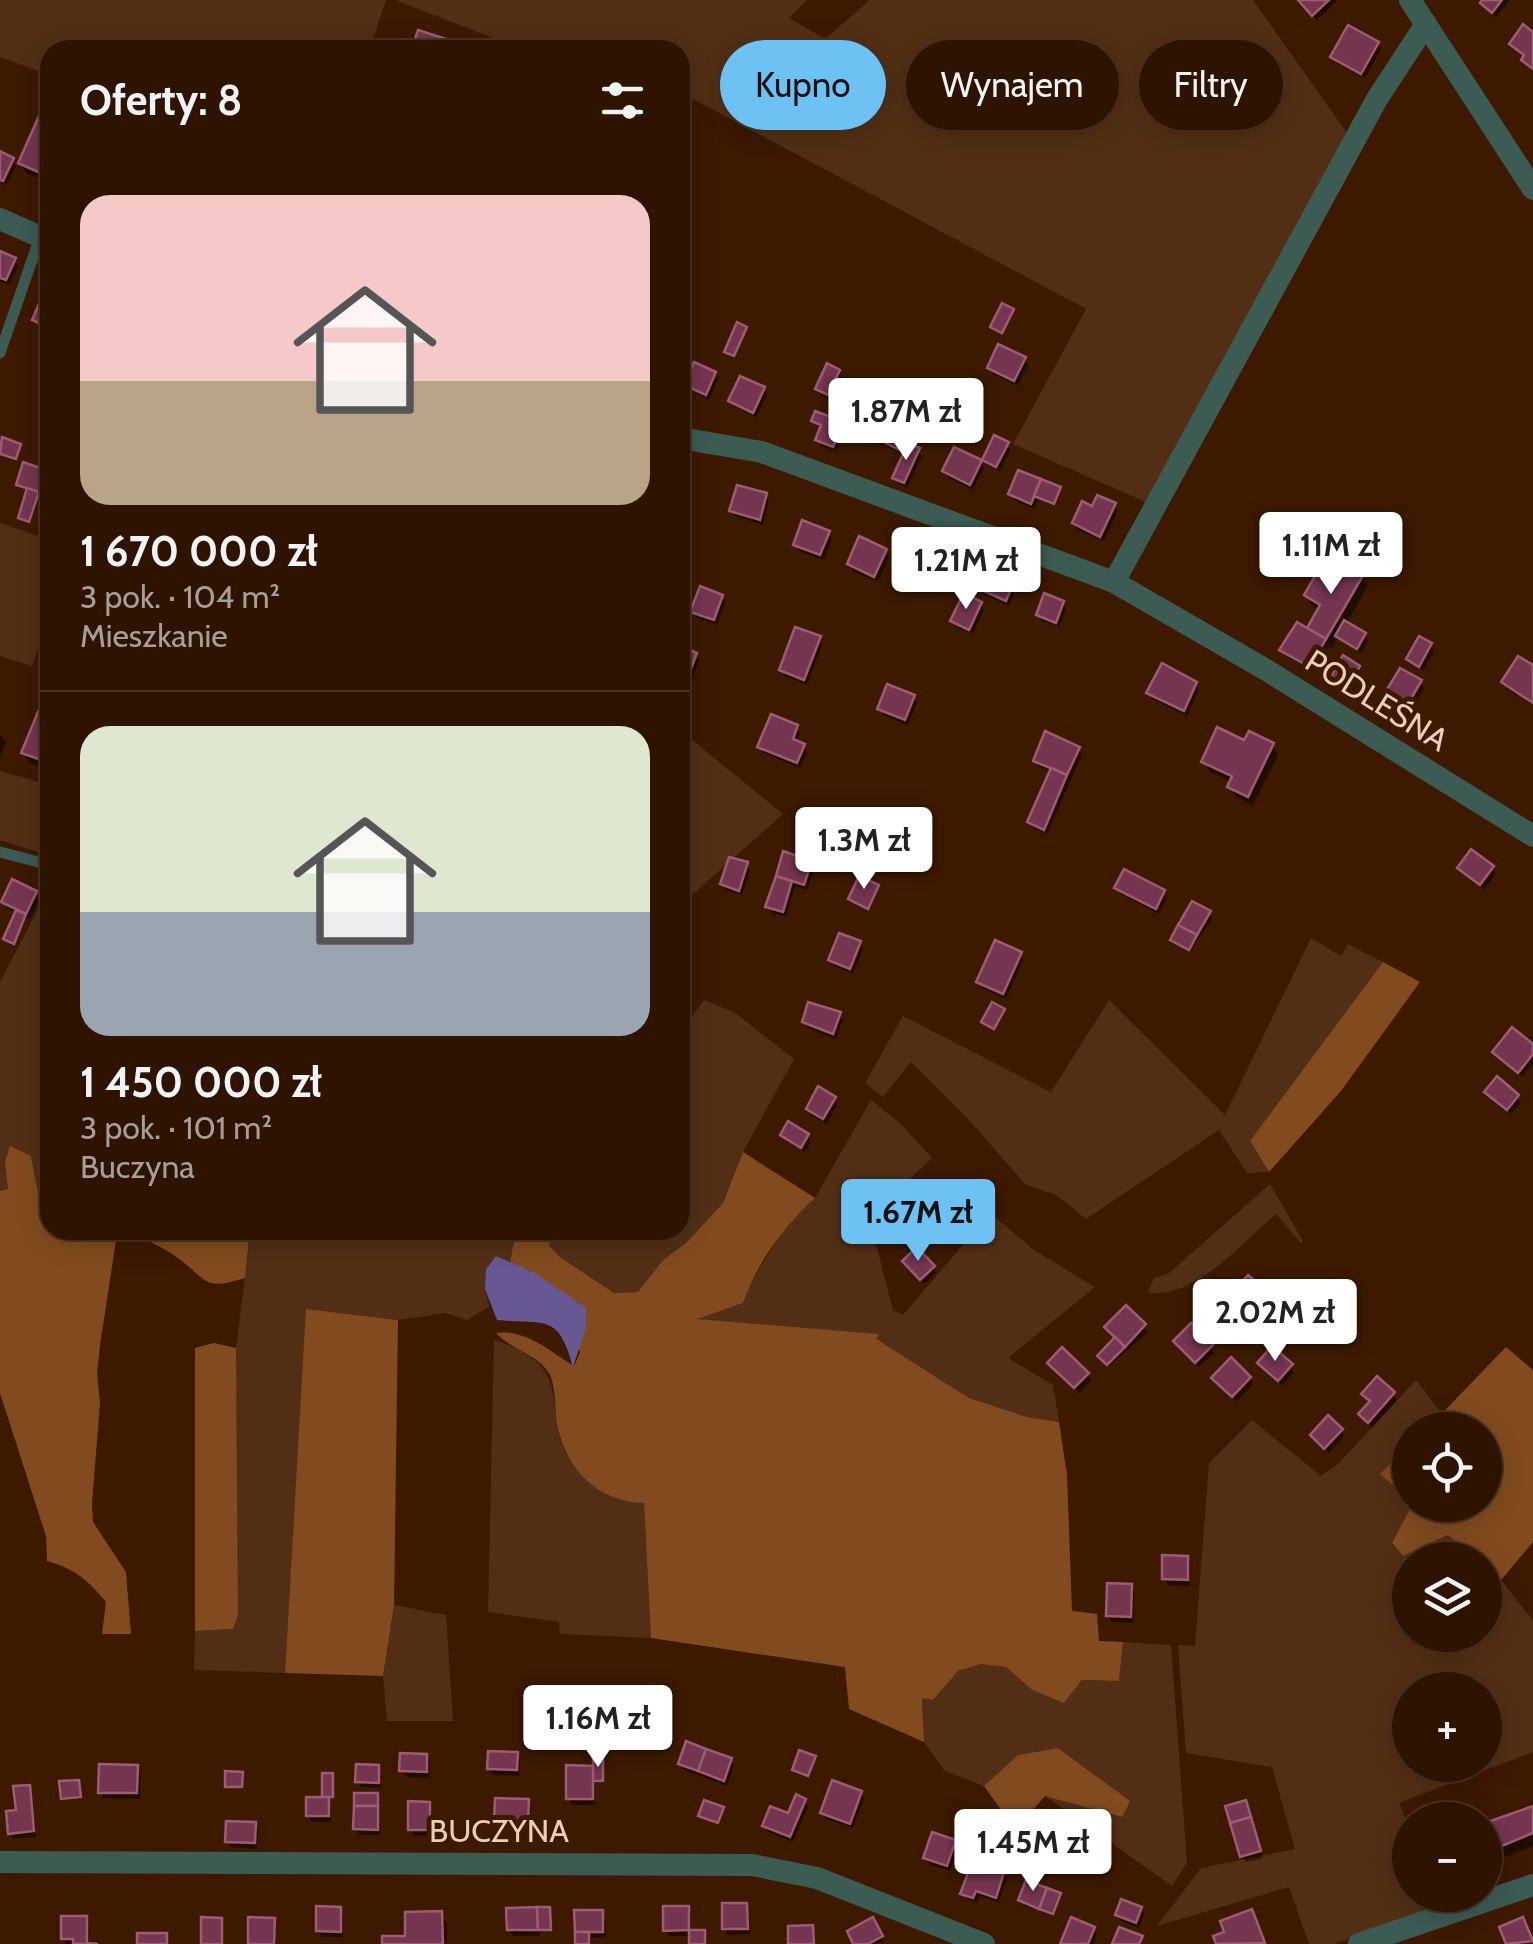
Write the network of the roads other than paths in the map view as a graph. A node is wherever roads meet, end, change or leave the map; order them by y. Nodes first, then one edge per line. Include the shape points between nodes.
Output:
1 (1410, 0) edge
2 (1426, 24) junction
3 (1533, 188) edge
4 (0, 219) edge
5 (40, 237) edge
6 (40, 252) edge
7 (0, 353) edge
8 (690, 440) edge
9 (1114, 582) junction
10 (1533, 836) edge
11 (0, 852) edge
12 (40, 863) edge
13 (0, 1862) edge
14 (1533, 1885) edge
15 (984, 1944) edge
16 (1358, 1944) edge

1 - 2 street
2 - 3 street
2 - 9 street via 1377,99
4 - 5 street
6 - 7 lane
8 - 9 street, PODLEŚNA via 762,452
9 - 10 street, PODLEŚNA
11 - 12 lane
13 - 15 street, BUCZYNA via 752,1865 818,1878
14 - 16 street

